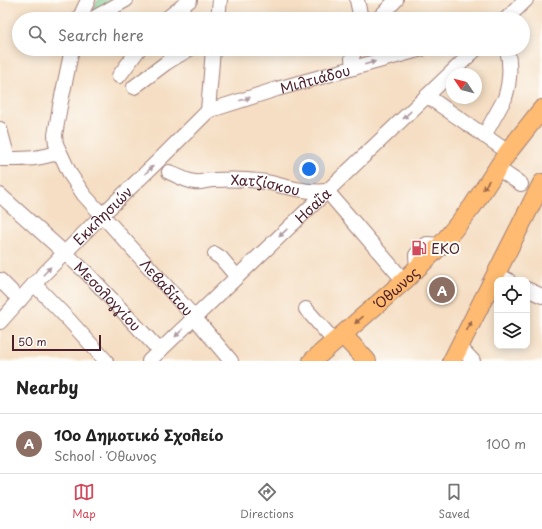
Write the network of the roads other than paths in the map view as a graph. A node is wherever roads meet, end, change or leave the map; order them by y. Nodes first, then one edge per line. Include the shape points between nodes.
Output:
1 (88, 0) edge
2 (126, 0) edge
3 (190, 0) edge
4 (220, 0) edge
5 (357, 0) edge
6 (396, 0) edge
7 (526, 0) edge
8 (82, 12) edge
9 (105, 12) edge
10 (175, 12) edge
11 (219, 12) edge
12 (359, 12) edge
13 (383, 12) edge
14 (513, 12) edge
15 (71, 56) edge
16 (134, 56) edge
17 (176, 56) edge
18 (212, 56) edge
19 (353, 56) edge
20 (397, 56) edge
21 (469, 56) edge
22 (508, 56) edge
23 (353, 68) junction
24 (119, 76) dead end
25 (134, 87) dead end
26 (427, 96) junction
27 (542, 109) edge
28 (208, 111) junction
29 (0, 129) edge
30 (484, 136) junction
31 (58, 152) junction
32 (508, 152) junction
33 (4, 159) edge
34 (497, 168) junction
35 (169, 172) dead end
36 (521, 184) dead end
37 (327, 191) junction
38 (540, 192) edge
39 (0, 194) edge
40 (102, 215) junction
41 (65, 253) junction
42 (215, 254) dead end
43 (237, 277) junction
44 (502, 277) edge
45 (0, 280) edge
46 (404, 281) junction
47 (34, 284) junction
48 (494, 290) edge
49 (530, 290) edge
50 (542, 296) edge
51 (20, 300) junction
52 (306, 309) dead end
53 (195, 318) junction
54 (0, 322) edge
55 (339, 338) junction
56 (160, 351) junction
57 (455, 353) edge
58 (106, 361) edge
59 (149, 361) edge
60 (231, 361) edge
61 (312, 361) edge
62 (367, 361) edge
63 (473, 361) edge

1 - 8 street
2 - 9 street
3 - 10 street
4 - 11 street
5 - 12 street
6 - 13 street
7 - 14 street
15 - 31 street via 56,135
16 - 24 street
17 - 25 street
18 - 28 street
19 - 23 street
23 -> 20 street, Μιλτιάδου
21 - 26 street, Ησαΐα
22 - 30 street via 510,72 506,95
28 -> 23 street, Μιλτιάδου
26 - 30 street
26 -> 37 street, Ησαΐα
27 - 32 main road, Όθωνος
40 -> 28 street, Εκκλησιών
29 - 33 street
30 - 32 street
31 - 33 street via 40,158
31 - 40 street, Λεβαδίτου via 78,186
32 - 34 main road, Όθωνος
34 - 36 street
34 -> 46 main road, Όθωνος via 472,207 441,245
35 - 37 street, Χατζίσκου via 194,182 266,182
37 -> 43 street, Ησαΐα
37 - 46 street
38 - 44 main road
39 - 41 street, Μεσολογγίου
40 - 41 street, Εκκλησιών
40 - 53 street, Λεβαδίτου
47 -> 41 street, Εκκλησιών
41 - 56 street, Μεσολογγίου
42 - 43 street
43 - 53 street, Ησαΐα
45 - 51 street
46 -> 55 main road, Όθωνος
47 - 51 street, Εκκλησιών
47 - 58 street
57 -> 48 main road
49 - 50 street
51 - 54 street, Εκκλησιών
52 - 55 street
53 -> 56 street, Ησαΐα
53 - 60 street, Λεβαδίτου
55 - 61 main road, Όθωνος
55 - 62 main road
56 - 59 street, Ησαΐα
57 - 63 street

